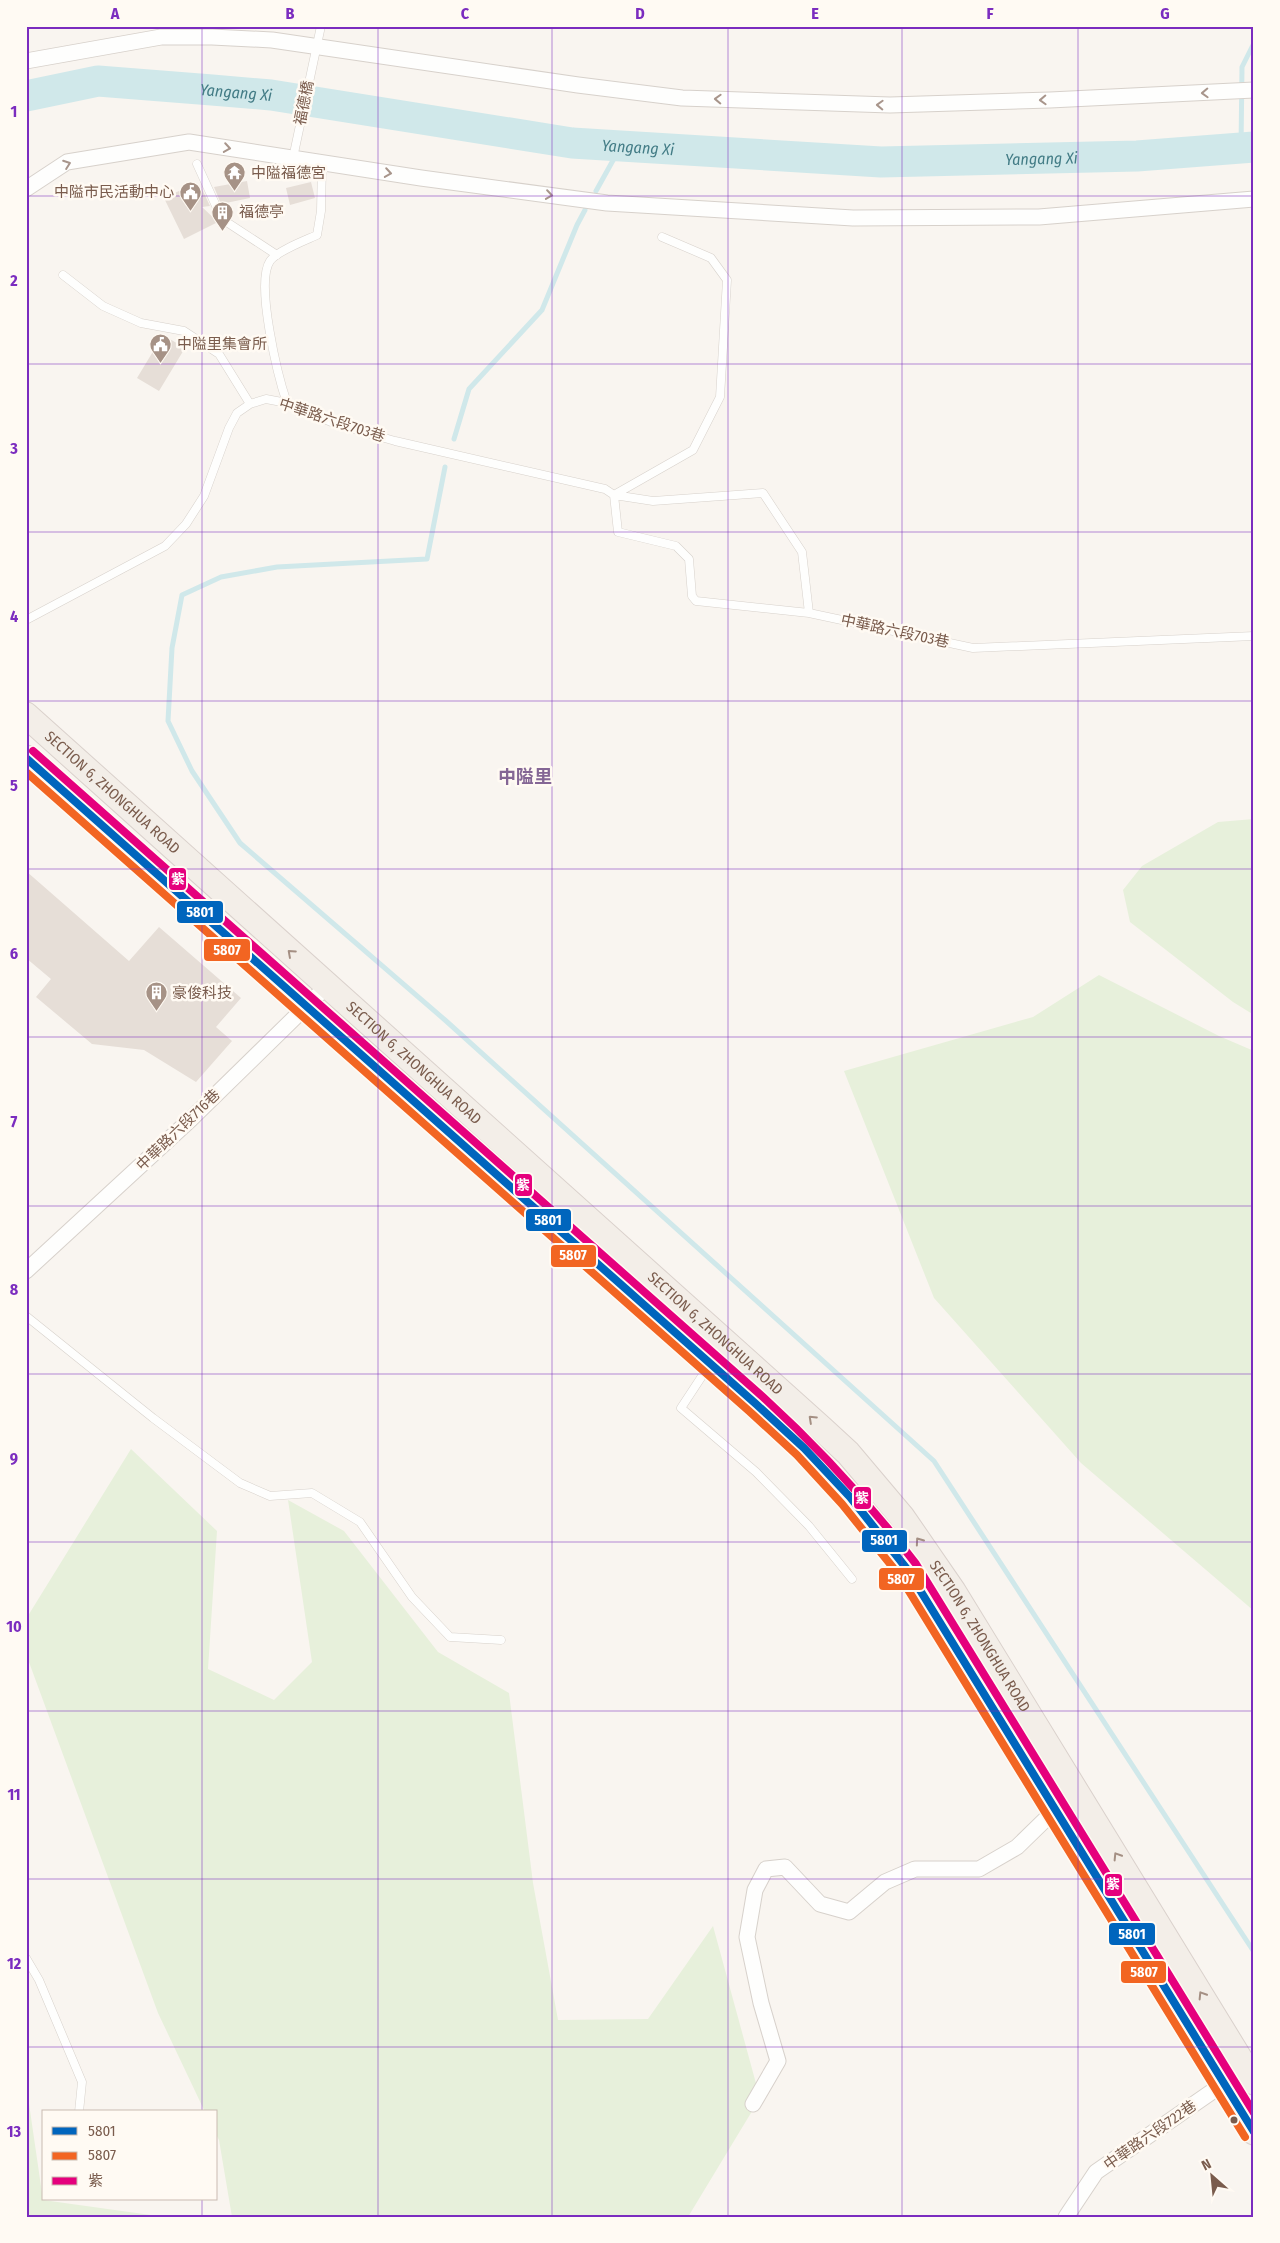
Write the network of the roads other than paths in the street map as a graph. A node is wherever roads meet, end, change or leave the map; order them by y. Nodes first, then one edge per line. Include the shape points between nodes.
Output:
1 (321, 26) edge
2 (316, 48) junction
3 (26, 61) edge
4 (1254, 90) edge
5 (293, 158) junction
6 (322, 163) junction
7 (197, 164) dead end
8 (26, 189) edge
9 (1254, 198) edge
10 (662, 237) dead end
11 (277, 255) junction
12 (63, 275) dead end
13 (287, 403) junction
14 (250, 404) junction
15 (614, 495) junction
16 (809, 613) junction
17 (26, 620) edge
18 (1254, 636) edge
19 (26, 715) edge
20 (26, 758) edge
21 (327, 986) junction
22 (307, 1005) junction
23 (26, 1271) edge
24 (26, 1316) edge
25 (710, 1363) junction
26 (852, 1579) dead end
27 (501, 1640) dead end
28 (1054, 1811) junction
29 (26, 1958) edge
30 (1220, 2024) junction
31 (1196, 2038) junction
32 (1254, 2082) edge
33 (1223, 2084) junction
34 (753, 2104) dead end
35 (79, 2110) edge
36 (1254, 2132) edge
37 (1066, 2217) edge

1 - 2 lane, 福德橋
2 - 3 street via 272,40 161,37
4 -> 2 street via 890,105 682,98
2 - 5 lane, 福德橋
5 - 6 street
8 -> 5 street via 67,162 189,142
6 -> 9 street via 607,203 853,218 1038,217
6 - 11 lane via 317,234
7 - 11 lane via 222,219
10 - 15 lane via 711,258 727,280 720,397 693,450
11 - 13 lane via 270,261 266,276 266,303
12 - 14 lane via 103,306 141,323 184,331 219,354
13 - 14 lane, 中華路六段703巷 via 266,399
13 - 15 lane, 中華路六段703巷 via 336,424 395,441 605,488
14 - 17 lane via 237,413 229,428 204,496 191,517 165,546
15 - 16 lane, 中華路六段703巷 via 618,532 676,546 689,559 692,596 696,601
15 - 16 lane via 653,501 763,493 802,552
16 - 18 lane, 中華路六段703巷 via 973,648
21 -> 19 main road, SECTION 6, ZHONGHUA ROAD
20 - 22 main road, SECTION 6, ZHONGHUA ROAD
21 - 22 street, 中華路六段716巷
30 -> 21 main road, SECTION 6, ZHONGHUA ROAD via 953,1591 902,1517 872,1481 841,1447 772,1383
22 - 23 street, 中華路六段716巷 via 163,1145
22 - 25 main road, SECTION 6, ZHONGHUA ROAD
24 - 27 lane via 153,1418 240,1482 270,1496 312,1493 360,1522 412,1596 450,1637
25 - 26 lane via 681,1408 756,1472 809,1526
25 - 28 main road, SECTION 6, ZHONGHUA ROAD via 804,1448 888,1543 936,1614
28 - 31 main road, SECTION 6, ZHONGHUA ROAD
28 - 34 street via 1018,1847 979,1869 915,1868 886,1882 849,1912 820,1904 786,1867 766,1869 755,1890 747,1937 778,2061
29 - 35 lane via 39,1980 82,2082
30 - 31 main road
30 - 32 main road, SECTION 6, ZHONGHUA ROAD
31 - 33 main road, SECTION 6, ZHONGHUA ROAD
33 - 36 main road, SECTION 6, ZHONGHUA ROAD
33 - 37 street, 中華路六段722巷 via 1096,2172

